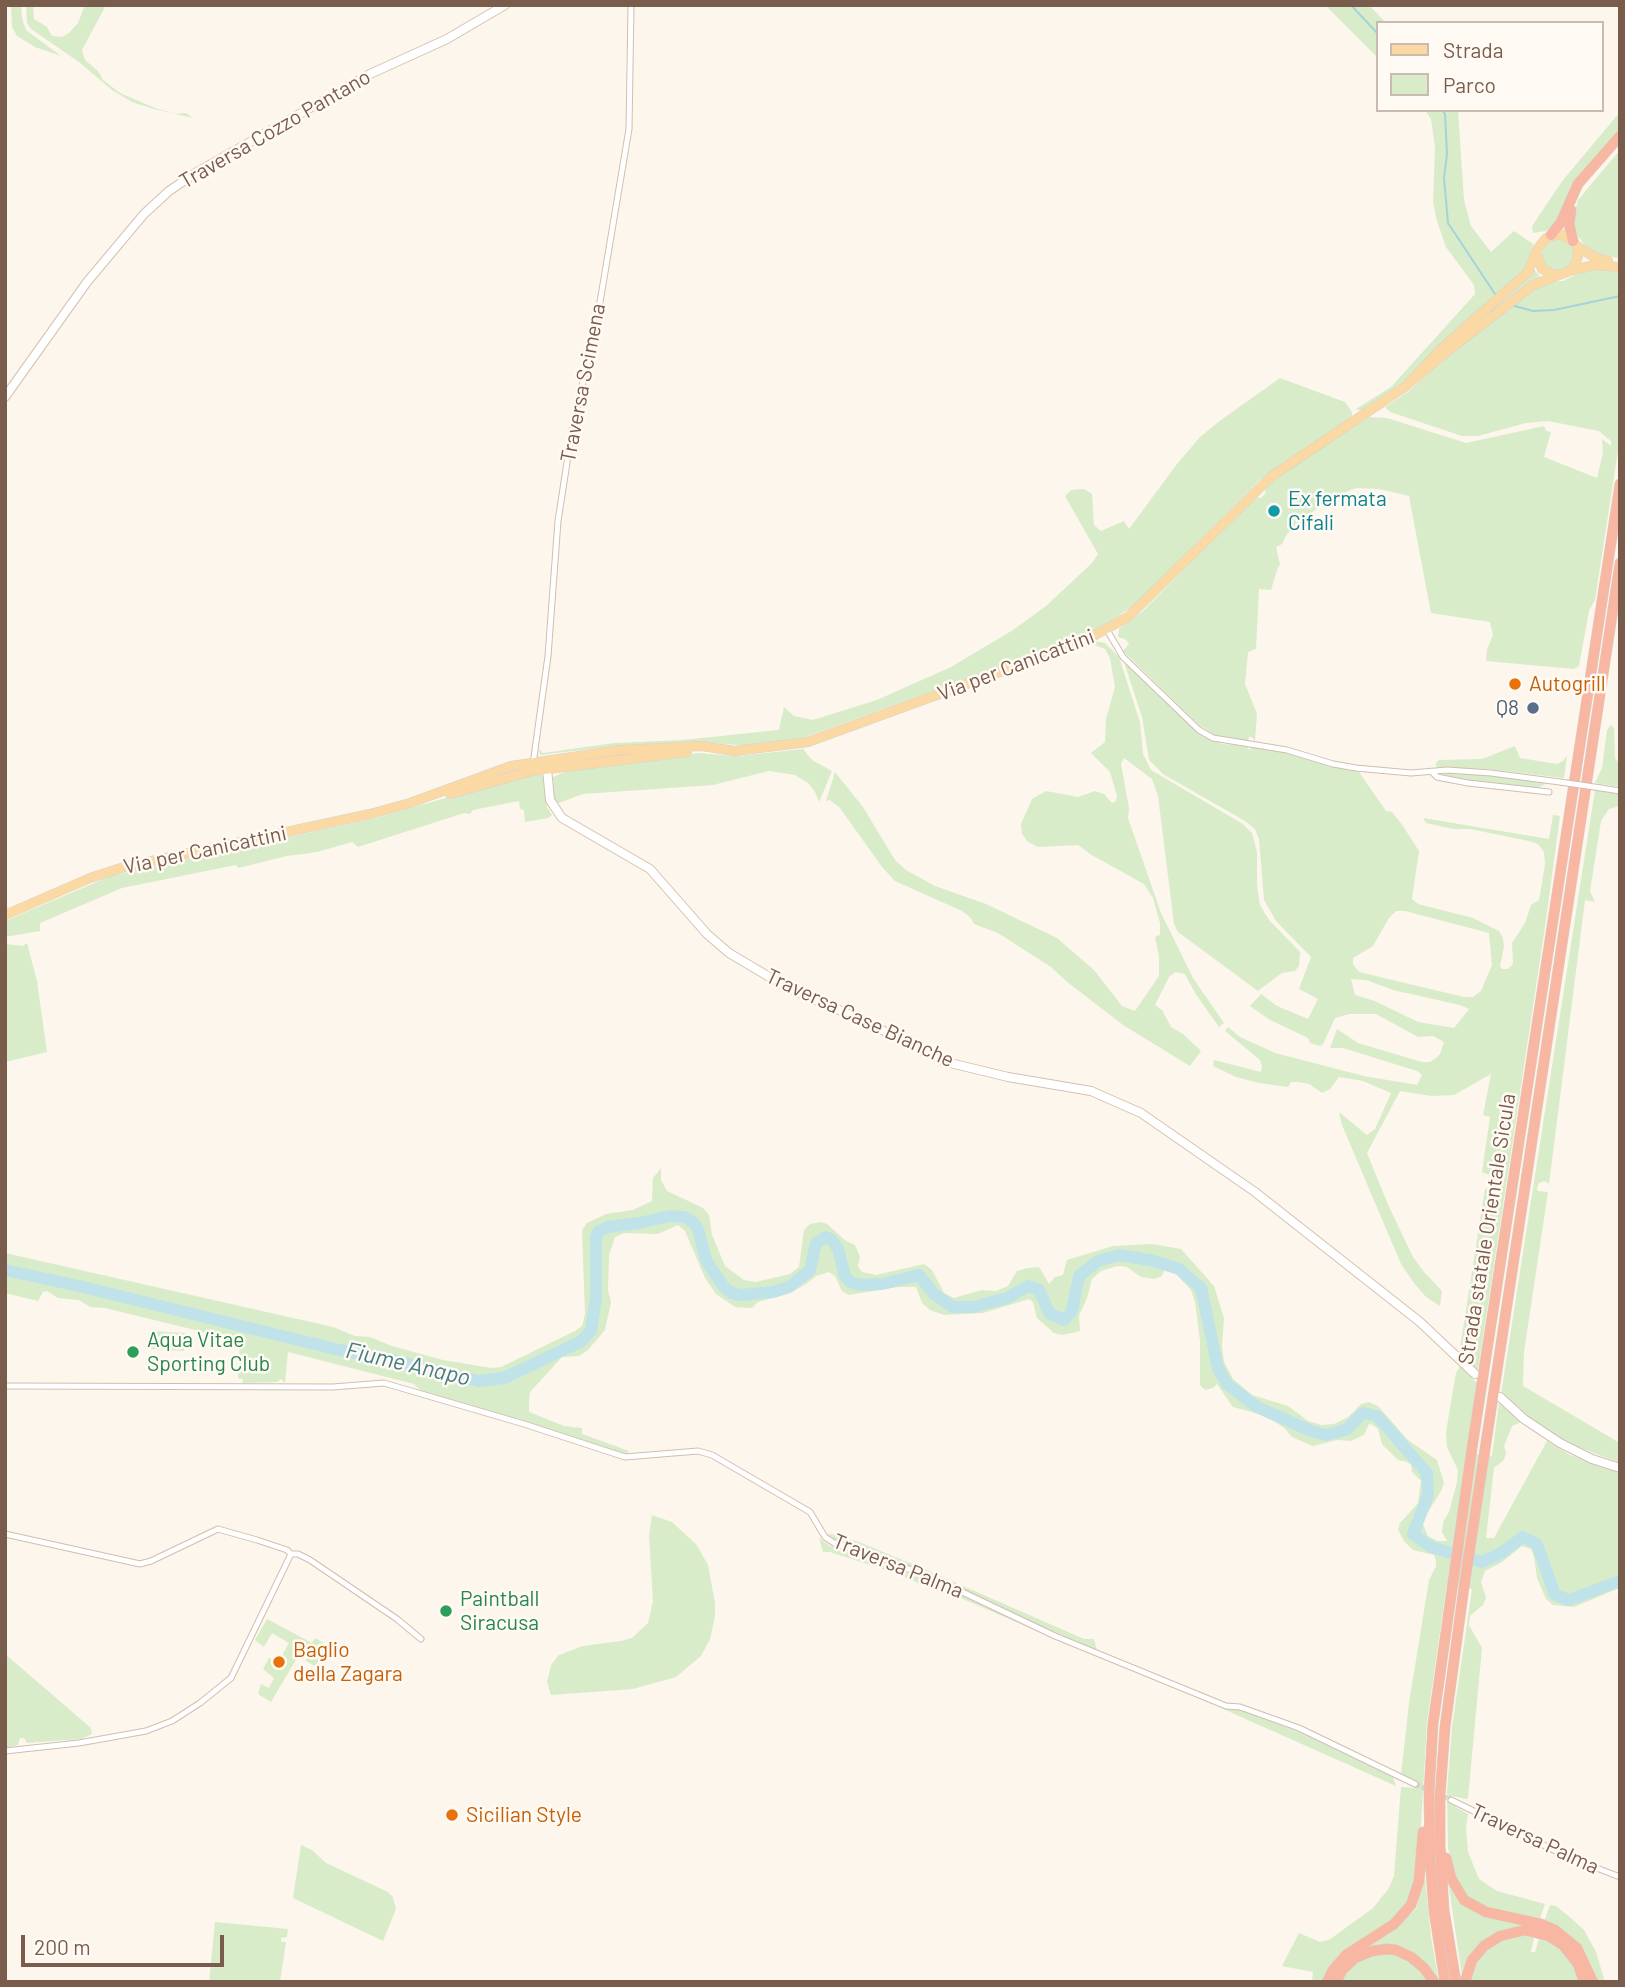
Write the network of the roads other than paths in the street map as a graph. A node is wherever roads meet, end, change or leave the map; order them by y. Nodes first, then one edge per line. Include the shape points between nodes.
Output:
1 (505, 5) edge
2 (631, 5) edge
3 (1620, 136) edge
4 (1620, 144) edge
5 (1552, 235) junction
6 (1575, 244) junction
7 (1537, 254) junction
8 (1620, 265) edge
9 (1572, 270) junction
10 (1558, 276) junction
11 (1406, 386) junction
12 (5, 397) edge
13 (1620, 484) edge
14 (1620, 563) edge
15 (1107, 630) junction
16 (714, 749) junction
17 (620, 750) junction
18 (535, 761) junction
19 (547, 769) junction
20 (1432, 772) junction
21 (486, 783) junction
22 (1620, 791) edge
23 (1549, 792) dead end
24 (410, 803) junction
25 (5, 915) edge
26 (1475, 1374) dead end
27 (5, 1386) edge
28 (1500, 1396) dead end
29 (1620, 1468) edge
30 (5, 1534) edge
31 (291, 1554) junction
32 (421, 1639) dead end
33 (1433, 1724) junction
34 (1445, 1727) junction
35 (5, 1751) edge
36 (1415, 1784) tunnel mouth
37 (1451, 1800) tunnel mouth
38 (1620, 1877) edge
39 (1327, 1982) edge
40 (1336, 1982) edge
41 (1434, 1982) edge
42 (1445, 1982) edge
43 (1456, 1982) edge
44 (1465, 1982) edge
45 (1584, 1982) edge
46 (1593, 1982) edge

1 - 12 street, Traversa Cozzo Pantano via 447,39 370,74 169,191 87,282
2 - 18 street, Traversa Scimena via 628,139 558,521
3 - 5 highway via 1578,184
4 - 6 highway via 1576,197 1569,217
5 - 6 main road via 1561,234
5 - 7 main road via 1541,242
6 - 8 main road via 1594,257
6 - 9 main road via 1577,262
7 - 10 main road via 1542,269
7 - 11 main road via 1528,272
8 - 9 main road
9 - 10 main road
10 - 11 main road via 1542,279 1524,292
11 - 15 main road, Via per Canicattini via 1272,476 1153,594
13 - 33 highway, Strada statale Orientale Sicula
14 - 34 highway, Strada statale Orientale Sicula
15 - 16 main road, Via per Canicattini via 808,742
15 - 20 street via 1123,657 1213,738 1356,768
16 - 17 main road, Via per Canicattini
16 - 19 main road, Via per Canicattini
17 - 18 main road, Via per Canicattini
17 - 19 street via 556,761
18 - 19 street
18 - 21 street via 526,769
18 - 24 main road, Via per Canicattini
19 - 21 main road, Via per Canicattini
19 - 26 street, Traversa Case Bianche via 550,800 562,818 650,869 719,946 788,988 946,1062 1091,1091 1141,1113 1266,1200 1420,1322
20 - 22 street, bridge via 1491,773
20 - 23 street via 1468,783
21 - 24 main road, Via per Canicattini
24 - 25 main road, Via per Canicattini via 124,867
27 - 36 street, Traversa Palma via 333,1387 384,1383 625,1457 698,1451 810,1512 834,1543 884,1559 1226,1706 1299,1728
28 - 29 street via 1524,1419 1566,1447
30 - 31 street via 140,1563 218,1529
31 - 32 street via 310,1560
31 - 35 street via 231,1678 200,1703 146,1731
33 - 39 highway via 1415,1898 1394,1924 1346,1955
33 - 42 highway, Strada statale Orientale Sicula via 1430,1858
34 - 43 highway, Strada statale Orientale Sicula via 1440,1846 1444,1910
34 - 46 highway via 1445,1847 1459,1894 1478,1909 1555,1930 1577,1948
37 - 38 street, Traversa Palma
40 - 41 highway via 1348,1963 1379,1949 1411,1957
44 - 45 highway via 1472,1959 1484,1946 1525,1930 1563,1945 1578,1964

